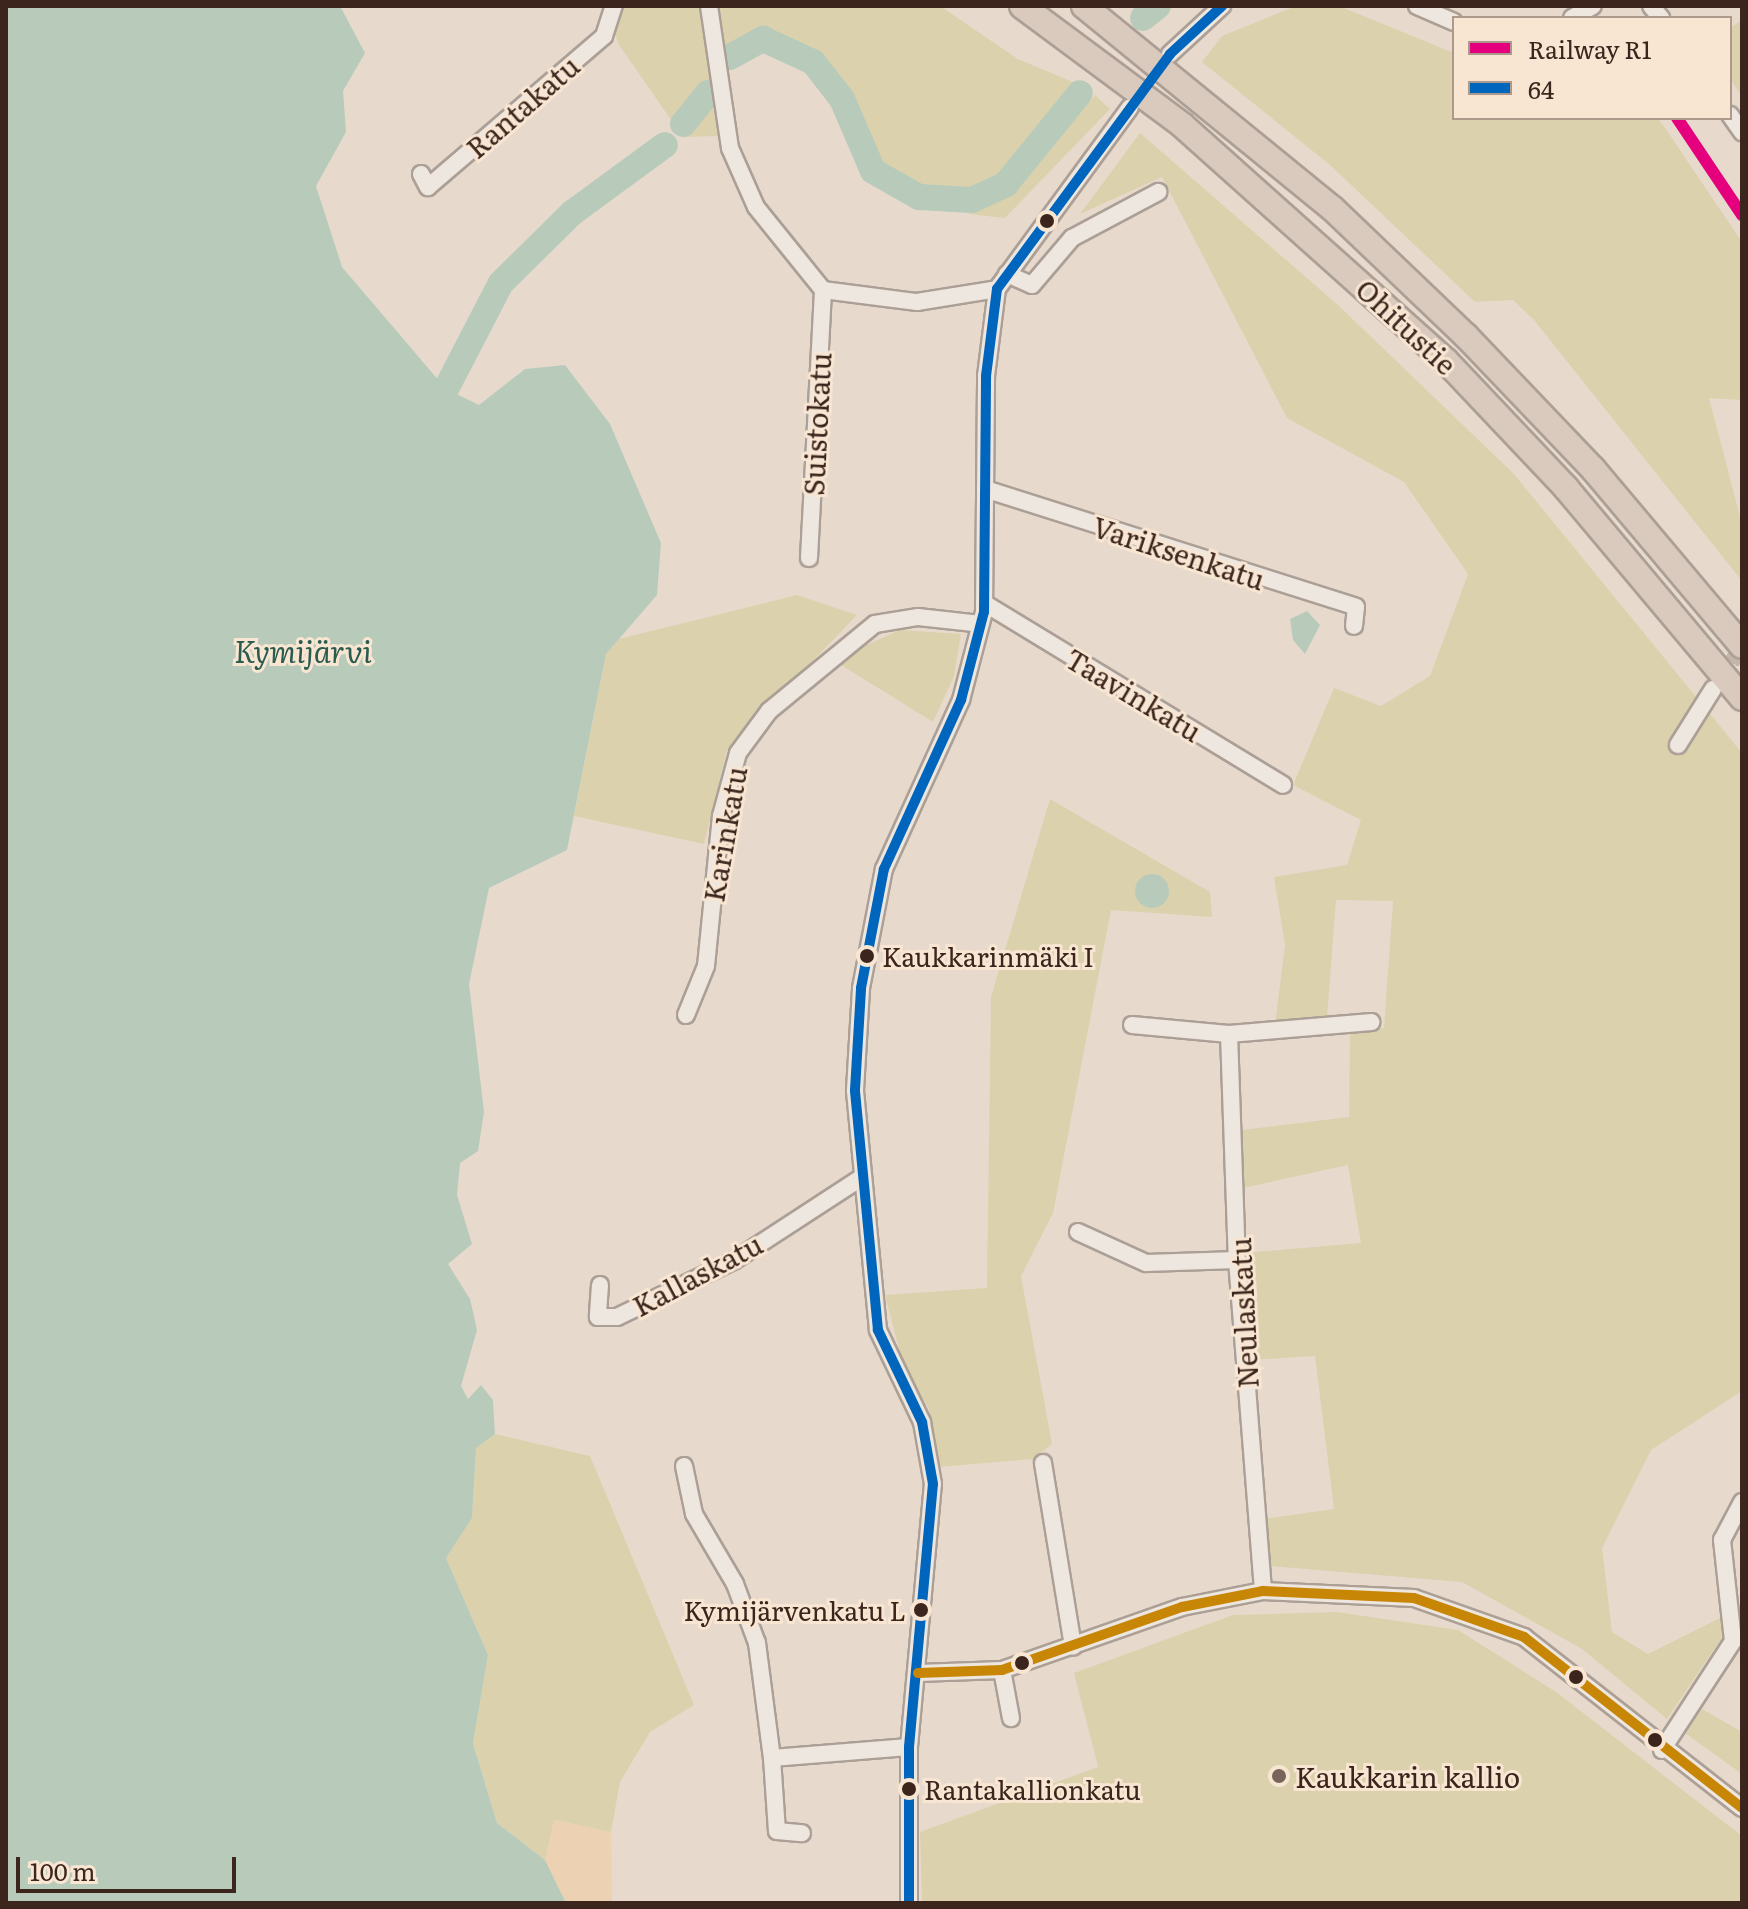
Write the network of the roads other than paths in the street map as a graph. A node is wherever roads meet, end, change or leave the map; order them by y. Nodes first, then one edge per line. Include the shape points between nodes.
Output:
1 (614, 6) edge
2 (709, 6) edge
3 (1022, 6) edge
4 (1084, 6) edge
5 (1222, 6) edge
6 (1417, 6) edge
7 (1593, 6) edge
8 (1576, 16) edge
9 (1452, 21) edge
10 (1170, 54) dead end
11 (1130, 107) dead end
12 (421, 174) dead end
13 (1158, 192) dead end
14 (1007, 274) junction
15 (997, 289) junction
16 (823, 290) junction
17 (985, 489) junction
18 (809, 558) dead end
19 (984, 603) junction
20 (981, 624) junction
21 (1354, 626) dead end
22 (1742, 646) edge
23 (1713, 689) tunnel mouth
24 (1742, 698) edge
25 (1678, 745) dead end
26 (1283, 785) dead end
27 (686, 1015) dead end
28 (1371, 1022) dead end
29 (1132, 1025) dead end
30 (1229, 1034) junction
31 (861, 1178) junction
32 (1078, 1232) dead end
33 (1237, 1260) junction
34 (600, 1285) dead end
35 (1043, 1463) dead end
36 (684, 1466) dead end
37 (1742, 1502) edge
38 (1263, 1591) junction
39 (1737, 1643) edge
40 (1073, 1647) junction
41 (1002, 1670) junction
42 (918, 1673) junction
43 (1011, 1718) dead end
44 (909, 1747) junction
45 (1662, 1750) junction
46 (772, 1758) junction
47 (1742, 1808) edge
48 (802, 1833) dead end
49 (909, 1903) edge

1 - 12 street, Rantakatu via 604,36 428,187
2 - 16 street via 730,148 756,207
3 - 24 highway, Ohitustie via 1182,125 1446,361 1566,488
4 - 22 highway, Ohitustie via 1333,209 1466,336 1593,469
5 - 10 street
6 - 9 street
7 - 8 street
11 - 14 street
13 - 14 street via 1072,238 1032,285
14 - 15 street
15 - 16 street via 917,302
15 - 17 street via 986,376
16 - 18 street, Suistokatu
17 - 19 street
17 - 21 street, Variksenkatu via 1356,607
19 - 20 street
19 - 26 street, Taavinkatu
20 - 27 street, Karinkatu via 918,617 875,624 769,711 738,753 721,816 706,966
20 - 31 street via 961,700 884,869 872,924 855,1090
23 - 25 street
28 - 30 street
29 - 30 street
30 - 33 street, Neulaskatu
31 - 34 street, Kallaskatu via 735,1260 617,1317 598,1317
31 - 42 street via 878,1330 930,1447
32 - 33 street via 1146,1263
33 - 38 street, Neulaskatu
35 - 40 street
36 - 46 street via 694,1514 735,1584 757,1643
37 - 39 street via 1722,1540
38 - 40 street via 1182,1607
38 - 45 street via 1341,1590 1470,1613 1524,1637
39 - 45 street
40 - 41 street
41 - 42 street
41 - 43 street
42 - 44 street
44 - 46 street
44 - 49 street
45 - 47 street
46 - 48 street via 777,1831

